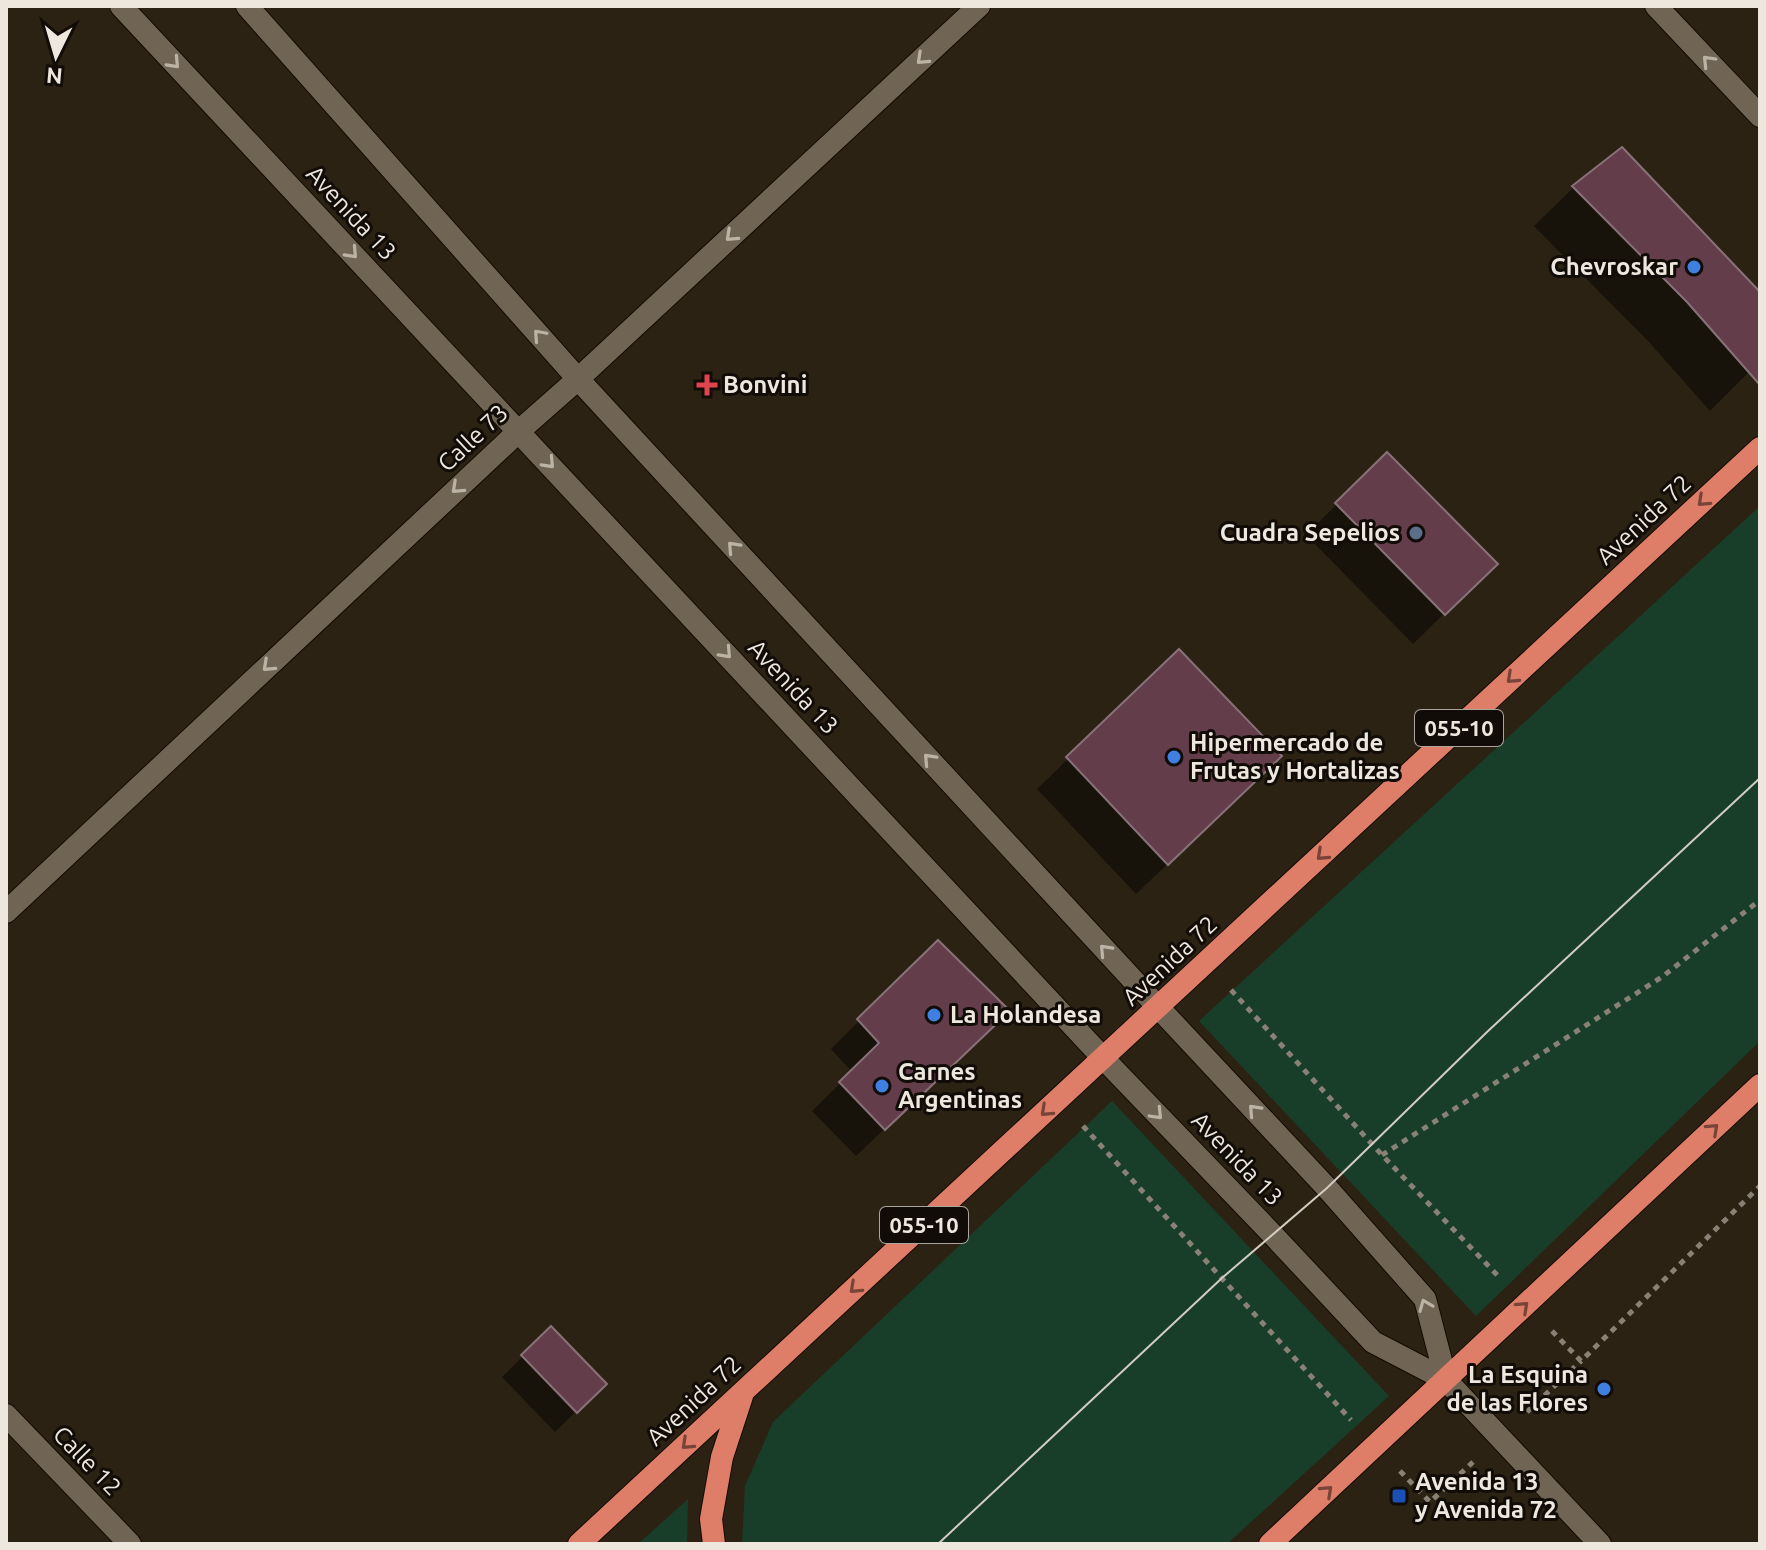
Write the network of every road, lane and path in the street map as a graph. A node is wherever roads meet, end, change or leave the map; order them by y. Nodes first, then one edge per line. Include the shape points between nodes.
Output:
1 (121, 6) edge
2 (247, 6) edge
3 (979, 6) edge
4 (1656, 6) edge
5 (1760, 116) edge
6 (578, 379) junction
7 (519, 431) junction
8 (1760, 448) edge
9 (1760, 900) edge
10 (6, 912) edge
11 (1206, 963) junction
12 (1158, 1007) junction
13 (1103, 1058) junction
14 (1760, 1085) edge
15 (1382, 1155) junction
16 (1760, 1186) edge
17 (1526, 1304) junction
18 (1446, 1380) junction
19 (744, 1391) junction
20 (6, 1415) edge
21 (130, 1544) edge
22 (579, 1544) edge
23 (714, 1544) edge
24 (1270, 1544) edge
25 (1600, 1544) edge

1 -> 7 street, Avenida 13
6 -> 2 street, Avenida 13
3 -> 6 street, Calle 73
5 -> 4 street
6 - 7 street, Calle 73
12 -> 6 street, Avenida 13
7 -> 10 street, Calle 73
7 -> 13 street, Avenida 13
8 -> 11 highway, Avenida 72 / 055-10
9 - 15 path via 1662,977
11 - 12 highway, Avenida 72 / 055-10
11 - 15 path
12 - 13 highway, Avenida 72 / 055-10
18 -> 12 street, Avenida 13 via 1425,1299
13 -> 18 street, Avenida 13 via 1373,1342
13 -> 19 highway, Avenida 72 / 055-10
17 -> 14 highway
15 - 17 path
16 - 17 path via 1581,1361
18 -> 17 highway
24 -> 18 highway
18 - 25 street, Avenida 13
19 -> 22 highway, Avenida 72 / 055-10
19 - 23 highway via 722,1457 711,1519
20 - 21 street, Calle 12

